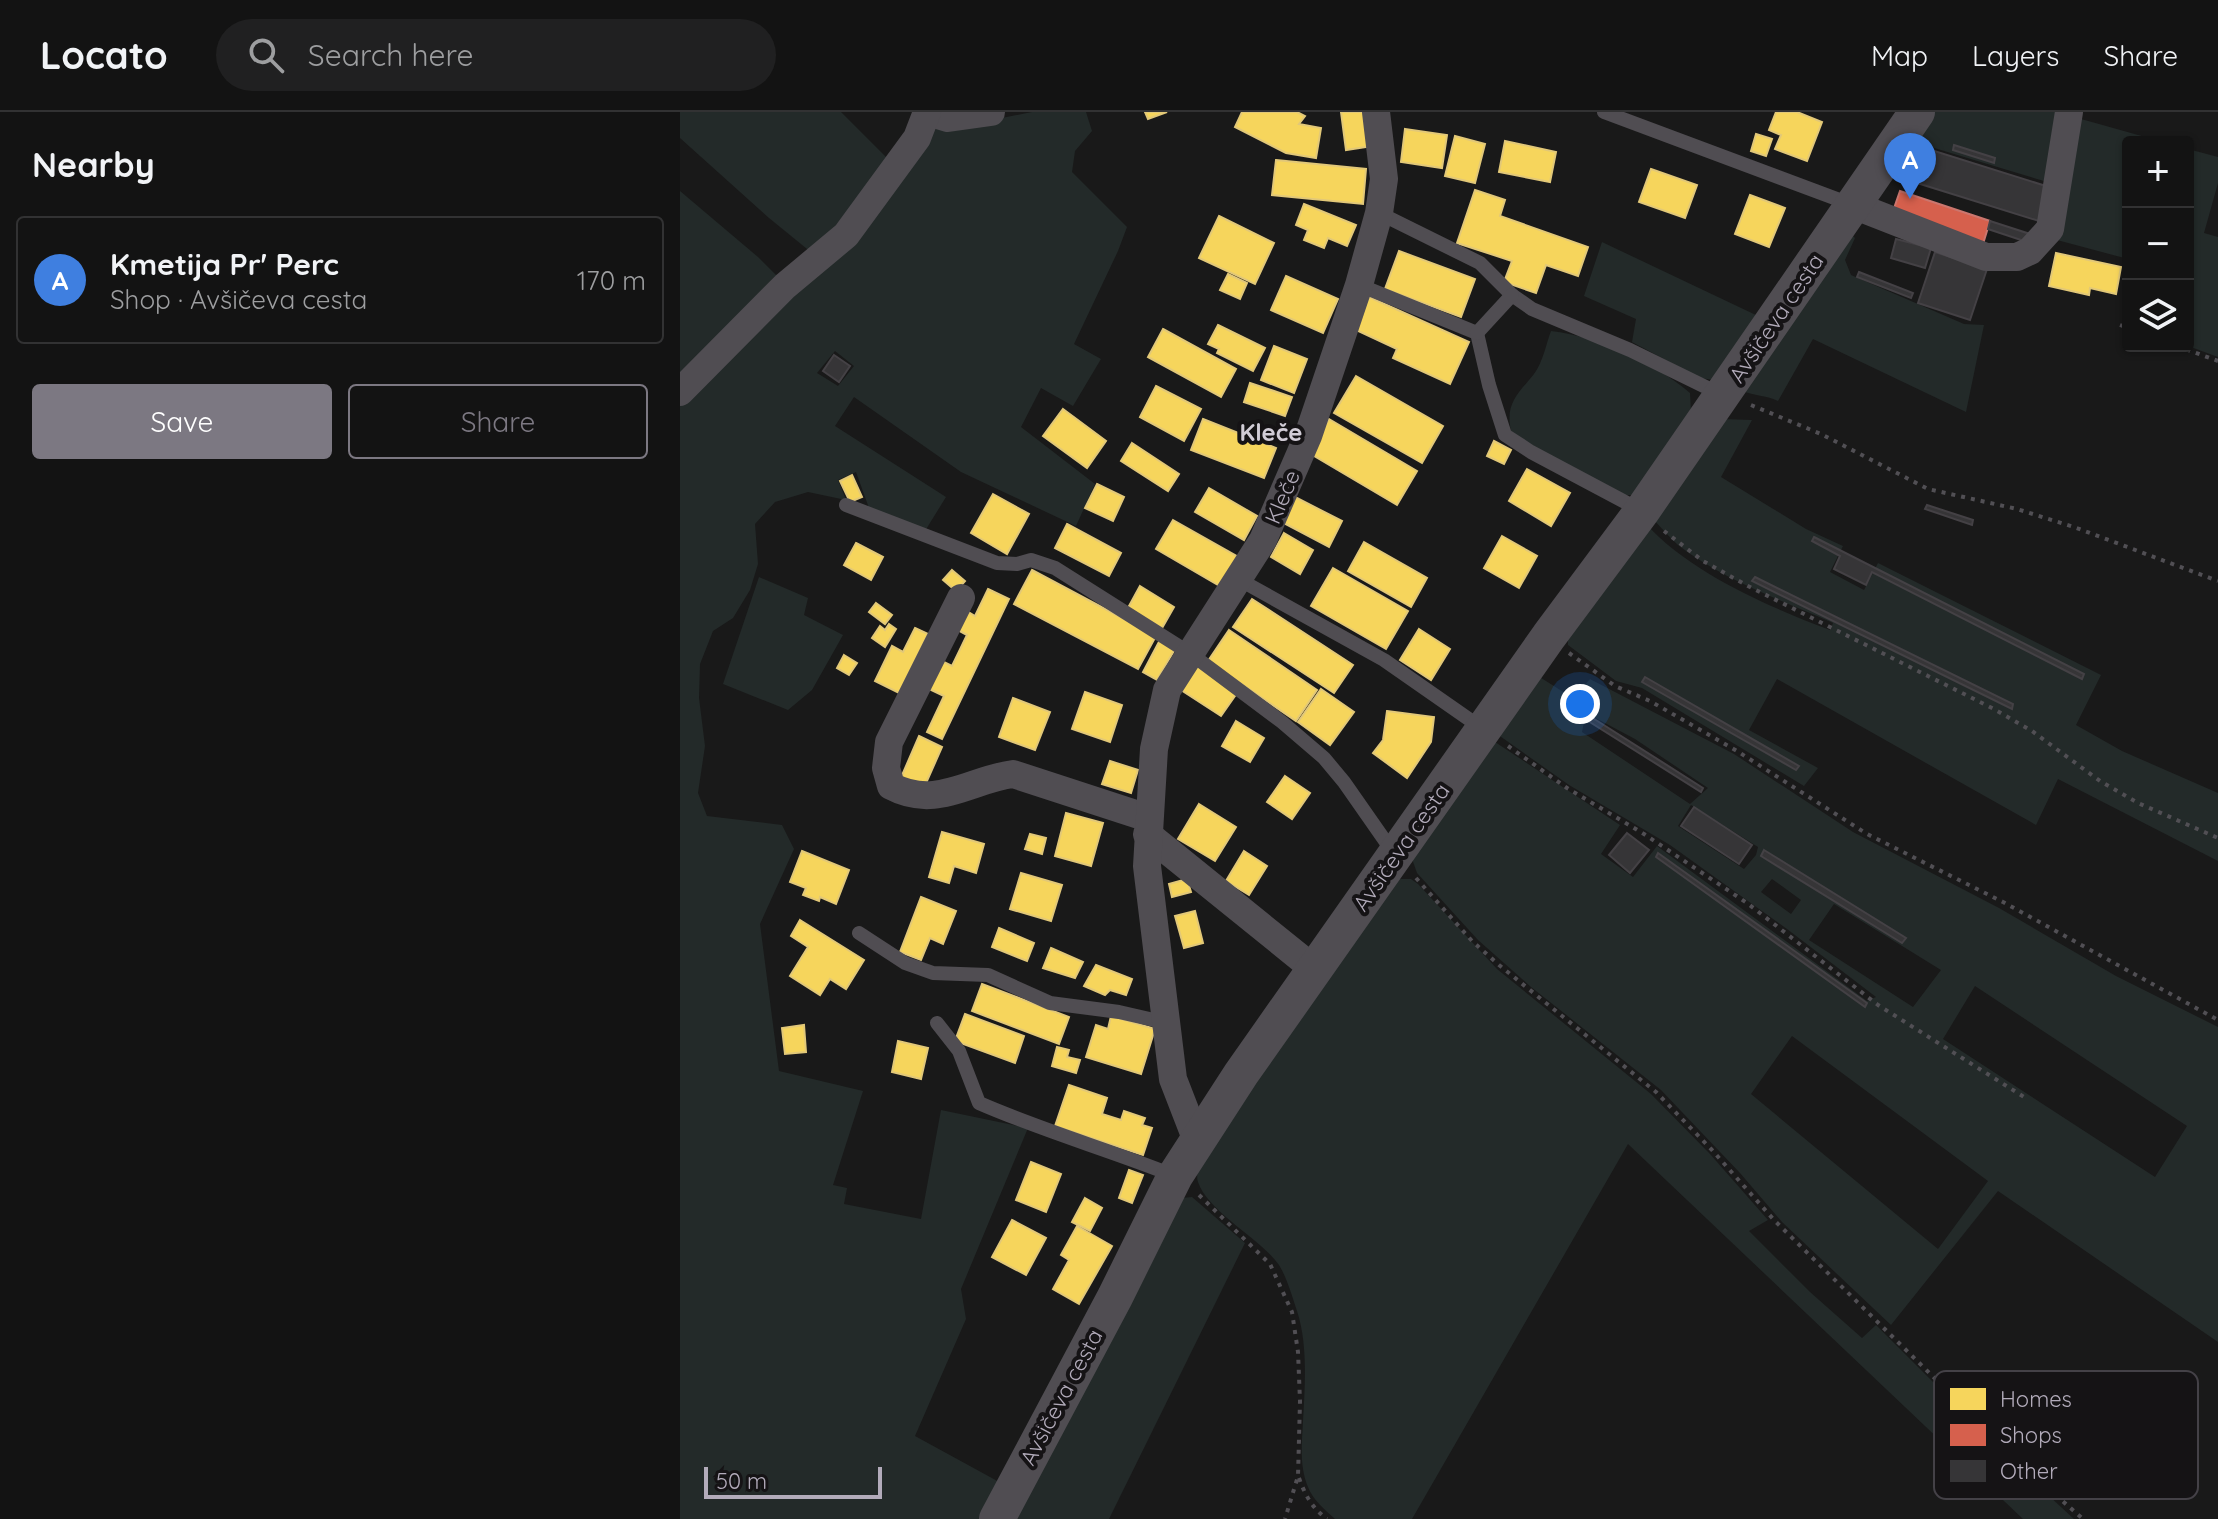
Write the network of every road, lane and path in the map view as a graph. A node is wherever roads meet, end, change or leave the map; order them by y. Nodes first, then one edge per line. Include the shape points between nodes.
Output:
1 (928, 112) edge
2 (991, 112) edge
3 (1376, 112) edge
4 (1604, 112) edge
5 (1917, 112) edge
6 (2069, 112) edge
7 (1853, 205) junction
8 (1379, 213) junction
9 (1359, 285) junction
10 (1512, 295) junction
11 (1477, 333) junction
12 (2193, 352) edge
13 (2218, 361) edge
14 (680, 392) edge
15 (1723, 395) junction
16 (846, 505) dead end
17 (1642, 511) junction
18 (1240, 580) junction
19 (2218, 581) edge
20 (961, 598) dead end
21 (1549, 636) junction
22 (1191, 654) junction
23 (1483, 729) junction
24 (1147, 826) junction
25 (2218, 838) edge
26 (1395, 856) junction
27 (859, 933) dead end
28 (1314, 969) junction
29 (2218, 1020) edge
30 (937, 1023) dead end
31 (1167, 1023) junction
32 (2024, 1097) dead end
33 (1197, 1141) junction
34 (1175, 1176) junction
35 (1934, 1378) edge
36 (1298, 1476) junction
37 (2060, 1499) edge
38 (997, 1519) edge
39 (1285, 1519) edge
40 (1327, 1519) edge
41 (2083, 1519) edge

1 - 2 street via 948,118
1 - 14 street via 917,138 846,235 785,286
3 - 8 street, Kleče via 1384,179
4 - 7 lane
5 - 7 street, Avšičeva cesta
6 - 7 street via 2050,229 2017,257 1986,257
7 - 15 street, Avšičeva cesta
8 - 9 street, Kleče
8 - 10 lane via 1480,263
9 - 11 lane
9 - 18 street, Kleče via 1308,436
10 - 11 lane
10 - 15 lane via 1532,309
11 - 17 lane via 1505,435
12 - 13 path
15 - 17 street, Avšičeva cesta
15 - 19 path via 1821,434 1928,489 2074,527
16 - 22 lane via 997,563 1031,560 1055,568
17 - 21 street, Avšičeva cesta
17 - 25 path via 1703,561 1994,709 2138,803
18 - 22 street, Kleče
18 - 23 lane via 1384,660
20 - 24 street via 889,742 886,768 891,786 903,793 934,796 1013,774
21 - 23 street, Avšičeva cesta
21 - 29 path via 1597,675 1737,751 1867,834
22 - 24 street, Kleče via 1167,690 1154,749
22 - 26 lane via 1324,758
23 - 26 street, Avšičeva cesta
23 - 32 path via 1747,903 1878,1005
24 - 28 street
24 - 31 street, Kleče via 1147,866
26 - 28 street, Avšičeva cesta
26 - 35 path via 1472,941 1656,1092 1785,1231
27 - 31 lane via 905,963 933,973 988,975 1050,1003
28 - 33 street, Avšičeva cesta
30 - 34 lane via 959,1051 979,1103
31 - 33 street, Kleče via 1173,1079
33 - 34 street, Avšičeva cesta
34 - 36 path via 1248,1240 1281,1282 1298,1352
34 - 38 street, Avšičeva cesta
36 - 39 path
36 - 40 path via 1305,1496
37 - 41 path

